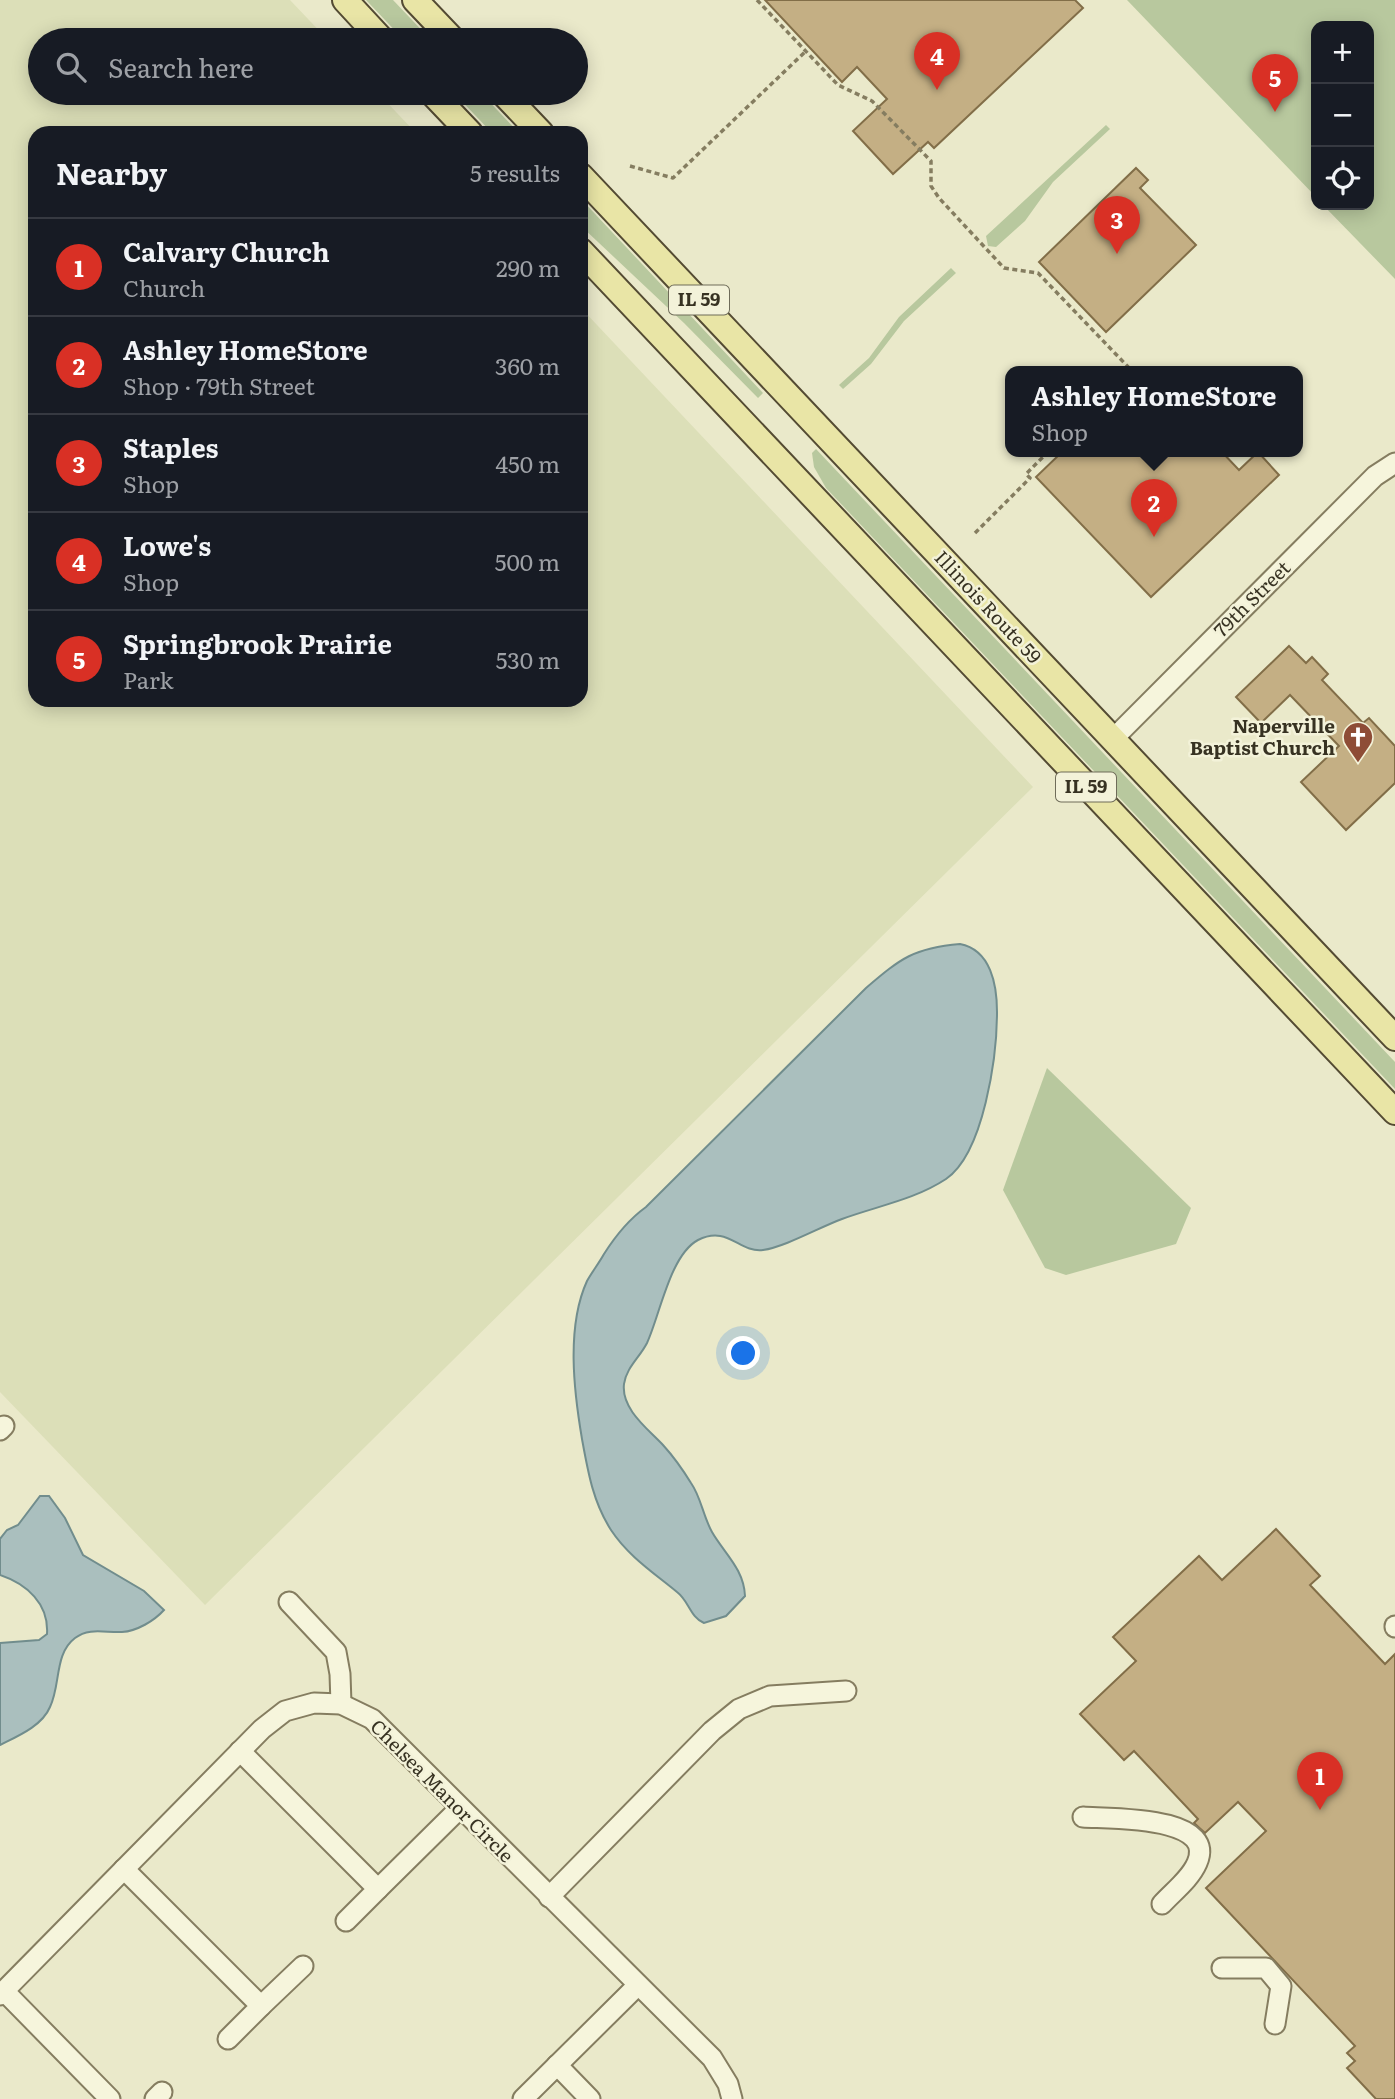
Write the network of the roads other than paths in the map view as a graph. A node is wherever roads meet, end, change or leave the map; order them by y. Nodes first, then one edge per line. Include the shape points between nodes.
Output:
1 (345, 0) edge
2 (415, 0) edge
3 (372, 28) edge
4 (442, 28) edge
5 (443, 105) edge
6 (514, 105) edge
7 (463, 126) edge
8 (534, 126) edge
9 (588, 183) edge
10 (588, 258) edge
11 (1395, 463) edge
12 (1112, 740) junction
13 (1395, 1038) edge
14 (1395, 1112) edge
15 (289, 1602) dead end
16 (846, 1691) dead end
17 (341, 1704) junction
18 (240, 1751) junction
19 (460, 1808) junction
20 (1083, 1817) dead end
21 (124, 1869) junction
22 (378, 1889) junction
23 (549, 1897) junction
24 (1162, 1904) dead end
25 (346, 1921) dead end
26 (303, 1966) dead end
27 (1222, 1968) dead end
28 (638, 1985) junction
29 (2, 1993) edge
30 (261, 2006) junction
31 (1275, 2024) dead end
32 (228, 2039) dead end
33 (557, 2065) junction
34 (110, 2099) edge
35 (523, 2099) edge
36 (590, 2099) edge
37 (732, 2099) edge

1 - 3 main road
2 - 4 main road
5 - 7 main road
6 - 8 main road
9 - 12 main road, Illinois Route 59 / IL 59
10 - 14 main road, IL 59
11 - 12 street, 79th Street via 1375,476
12 - 13 main road, Illinois Route 59 / IL 59
15 - 17 street via 336,1652
16 - 23 street via 770,1696 739,1709
17 - 18 street, Chelsea Manor Circle via 314,1703 285,1712
17 - 19 street, Chelsea Manor Circle via 372,1719
18 - 21 street, Chelsea Manor Circle
18 - 22 street
19 - 22 street
19 - 23 street, Chelsea Manor Circle
20 - 24 street via 1145,1821 1191,1834 1198,1843 1199,1861
21 - 29 street, Chelsea Manor Circle
21 - 30 street
22 - 25 street
23 - 28 street, Chelsea Manor Circle
26 - 30 street
27 - 31 street via 1266,1968 1281,1986
28 - 33 street
28 - 37 street, Chelsea Manor Circle via 712,2058
29 - 34 street
30 - 32 street
33 - 35 street
33 - 36 street

